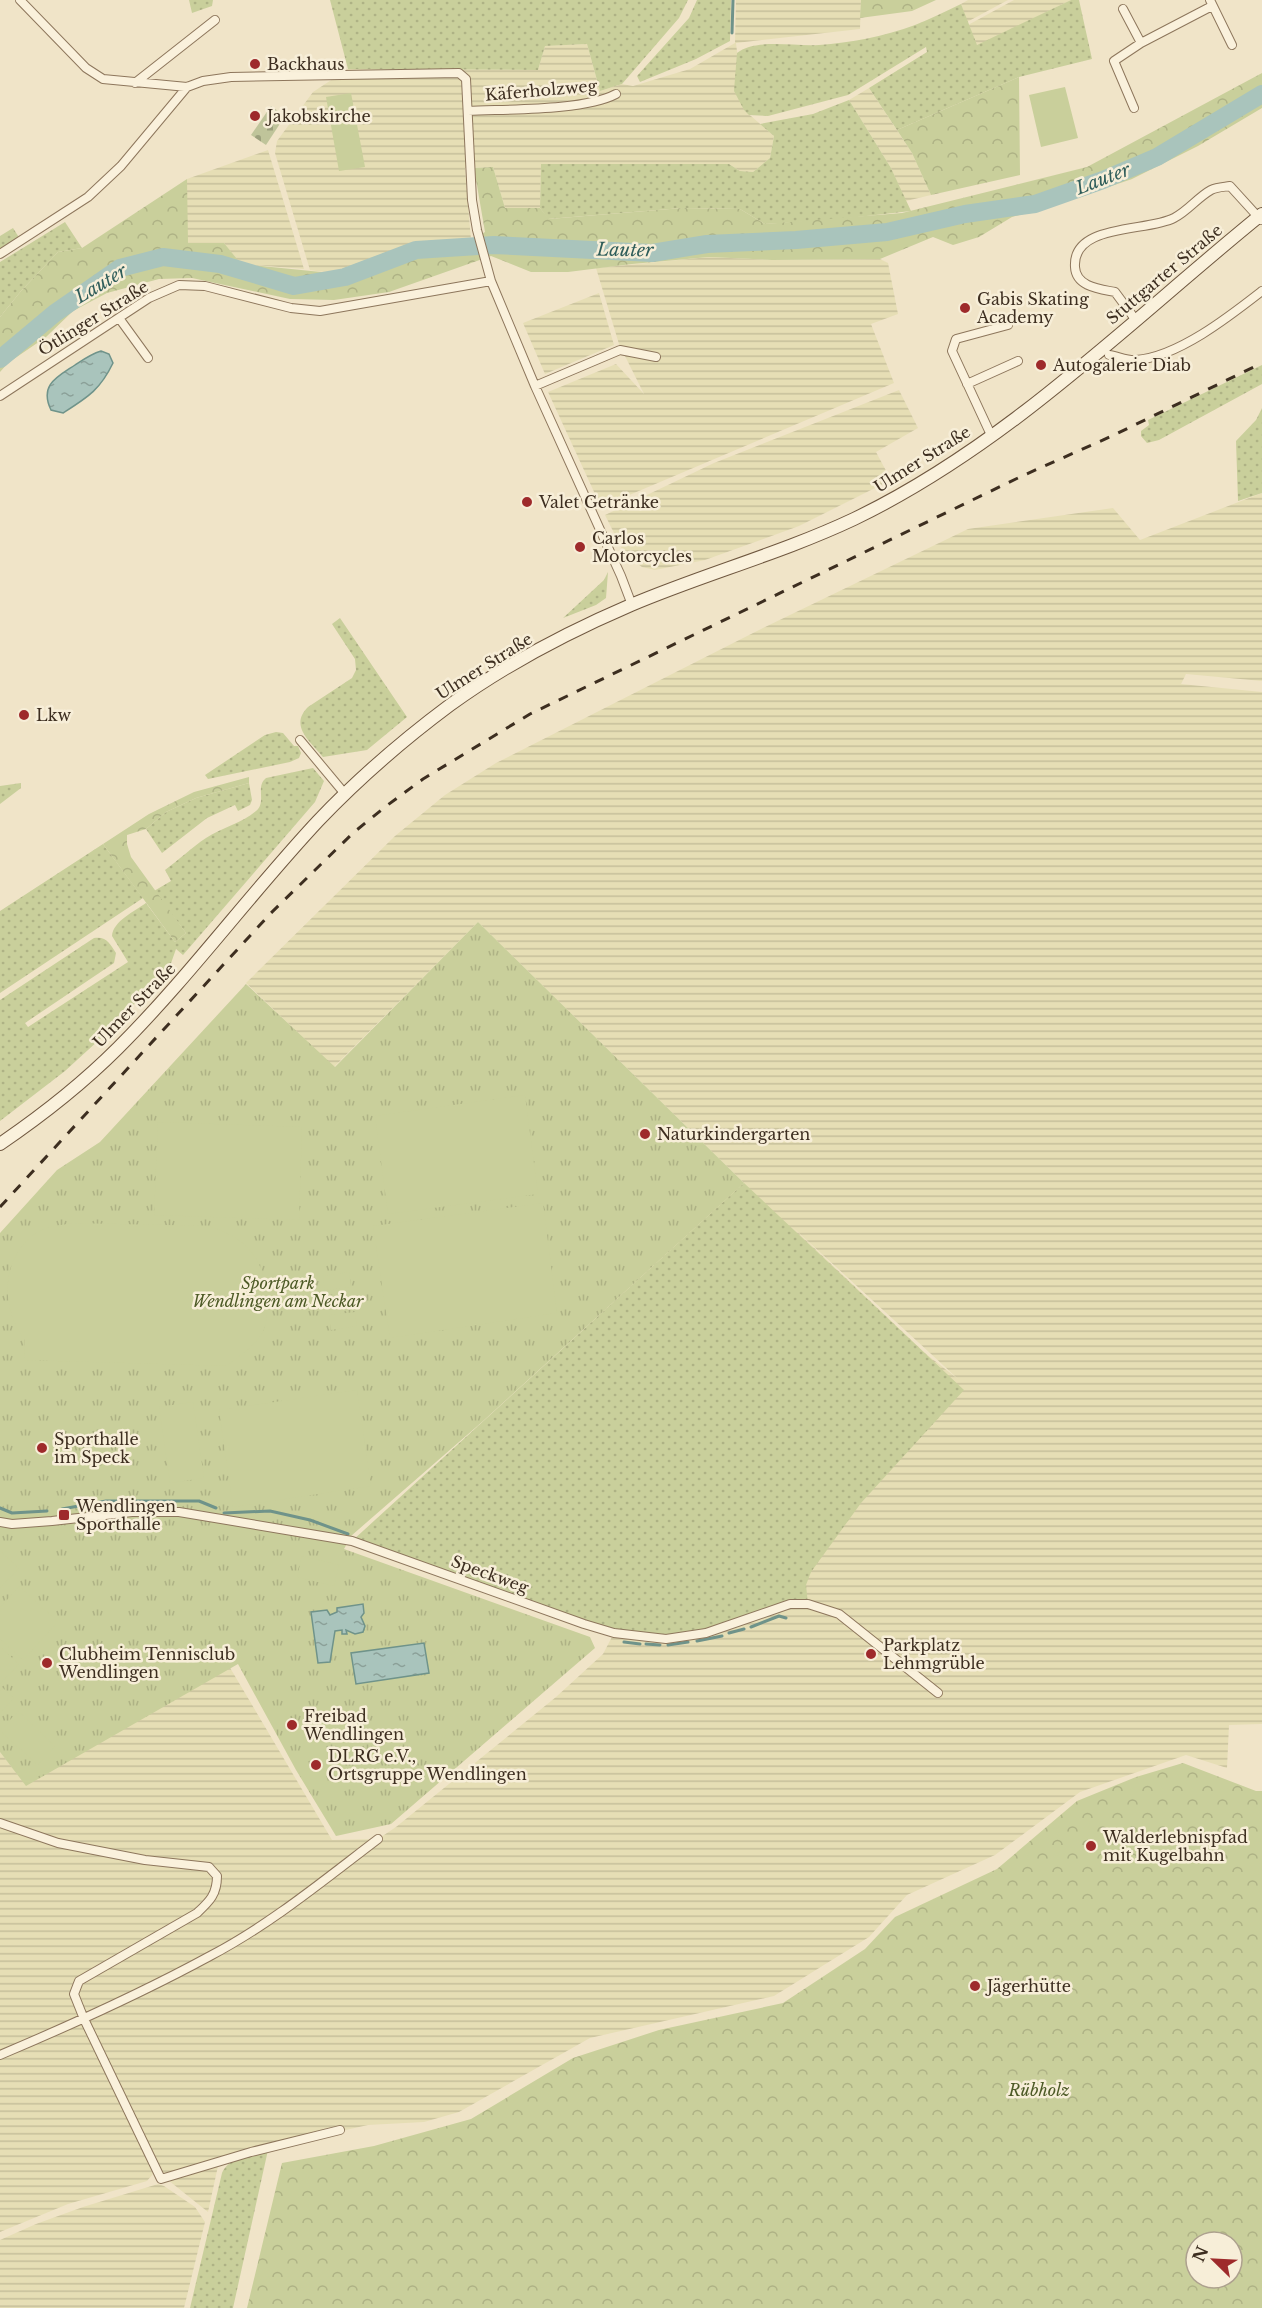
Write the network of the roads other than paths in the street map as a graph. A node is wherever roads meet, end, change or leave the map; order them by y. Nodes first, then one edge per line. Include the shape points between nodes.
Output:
1 (20, 0) edge
2 (1211, 3) edge
3 (1123, 9) dead end
4 (215, 20) dead end
5 (1141, 43) junction
6 (1232, 45) dead end
7 (135, 83) junction
8 (187, 87) junction
9 (616, 94) dead end
10 (1134, 108) dead end
11 (468, 111) junction
12 (1261, 217) edge
13 (0, 254) edge
14 (491, 281) junction
15 (1262, 291) edge
16 (119, 318) junction
17 (1135, 319) junction
18 (1008, 325) dead end
19 (1109, 355) dead end
20 (656, 357) dead end
21 (148, 358) dead end
22 (1087, 359) joint
23 (1018, 361) dead end
24 (967, 384) junction
25 (535, 386) junction
26 (0, 396) edge
27 (991, 435) junction
28 (632, 605) junction
29 (300, 740) dead end
30 (345, 794) junction
31 (0, 1144) edge
32 (0, 1522) edge
33 (938, 1693) dead end
34 (0, 1823) edge
35 (378, 1839) dead end
36 (84, 2019) junction
37 (0, 2055) edge
38 (340, 2130) dead end

1 - 7 street via 86,68 103,79
2 - 5 street
2 - 6 street
3 - 5 street
4 - 7 street
5 - 10 street via 1114,61
7 - 8 street
8 - 11 street via 231,77 459,73 466,79
8 - 13 street via 121,166 88,197
9 - 11 street, Käferholzweg via 604,101
11 - 14 street via 471,200
12 - 17 main road, Stuttgarter Straße
12 - 17 street via 1230,186 1212,190 1173,219 1112,231 1083,244 1076,254 1077,276 1089,286 1115,292
14 - 16 street, Ötlinger Straße via 320,311 291,308 205,286 179,285 149,298
14 - 25 street
15 - 19 street via 1208,331 1164,354 1135,360
16 - 21 street
16 - 26 street, Ötlinger Straße
17 - 22 main road, Stuttgarter Straße
18 - 24 street via 956,339 952,351
20 - 25 street via 620,350
22 - 27 main road, Ulmer Straße
23 - 24 street
24 - 27 street
25 - 28 street
27 - 28 main road, Ulmer Straße via 932,475 855,518 774,553
28 - 30 main road, Ulmer Straße via 527,656 451,705
29 - 30 street
30 - 31 main road, Ulmer Straße via 116,1050
32 - 33 street, Speckweg via 179,1512 352,1541 594,1627 666,1639 706,1633 790,1604 808,1604 839,1614
34 - 36 street via 58,1844 146,1860 189,1863 209,1867 218,1876 211,1901 197,1913 79,1981 74,1994
35 - 36 street via 312,1891 212,1956
36 - 37 street
36 - 38 street via 161,2179

